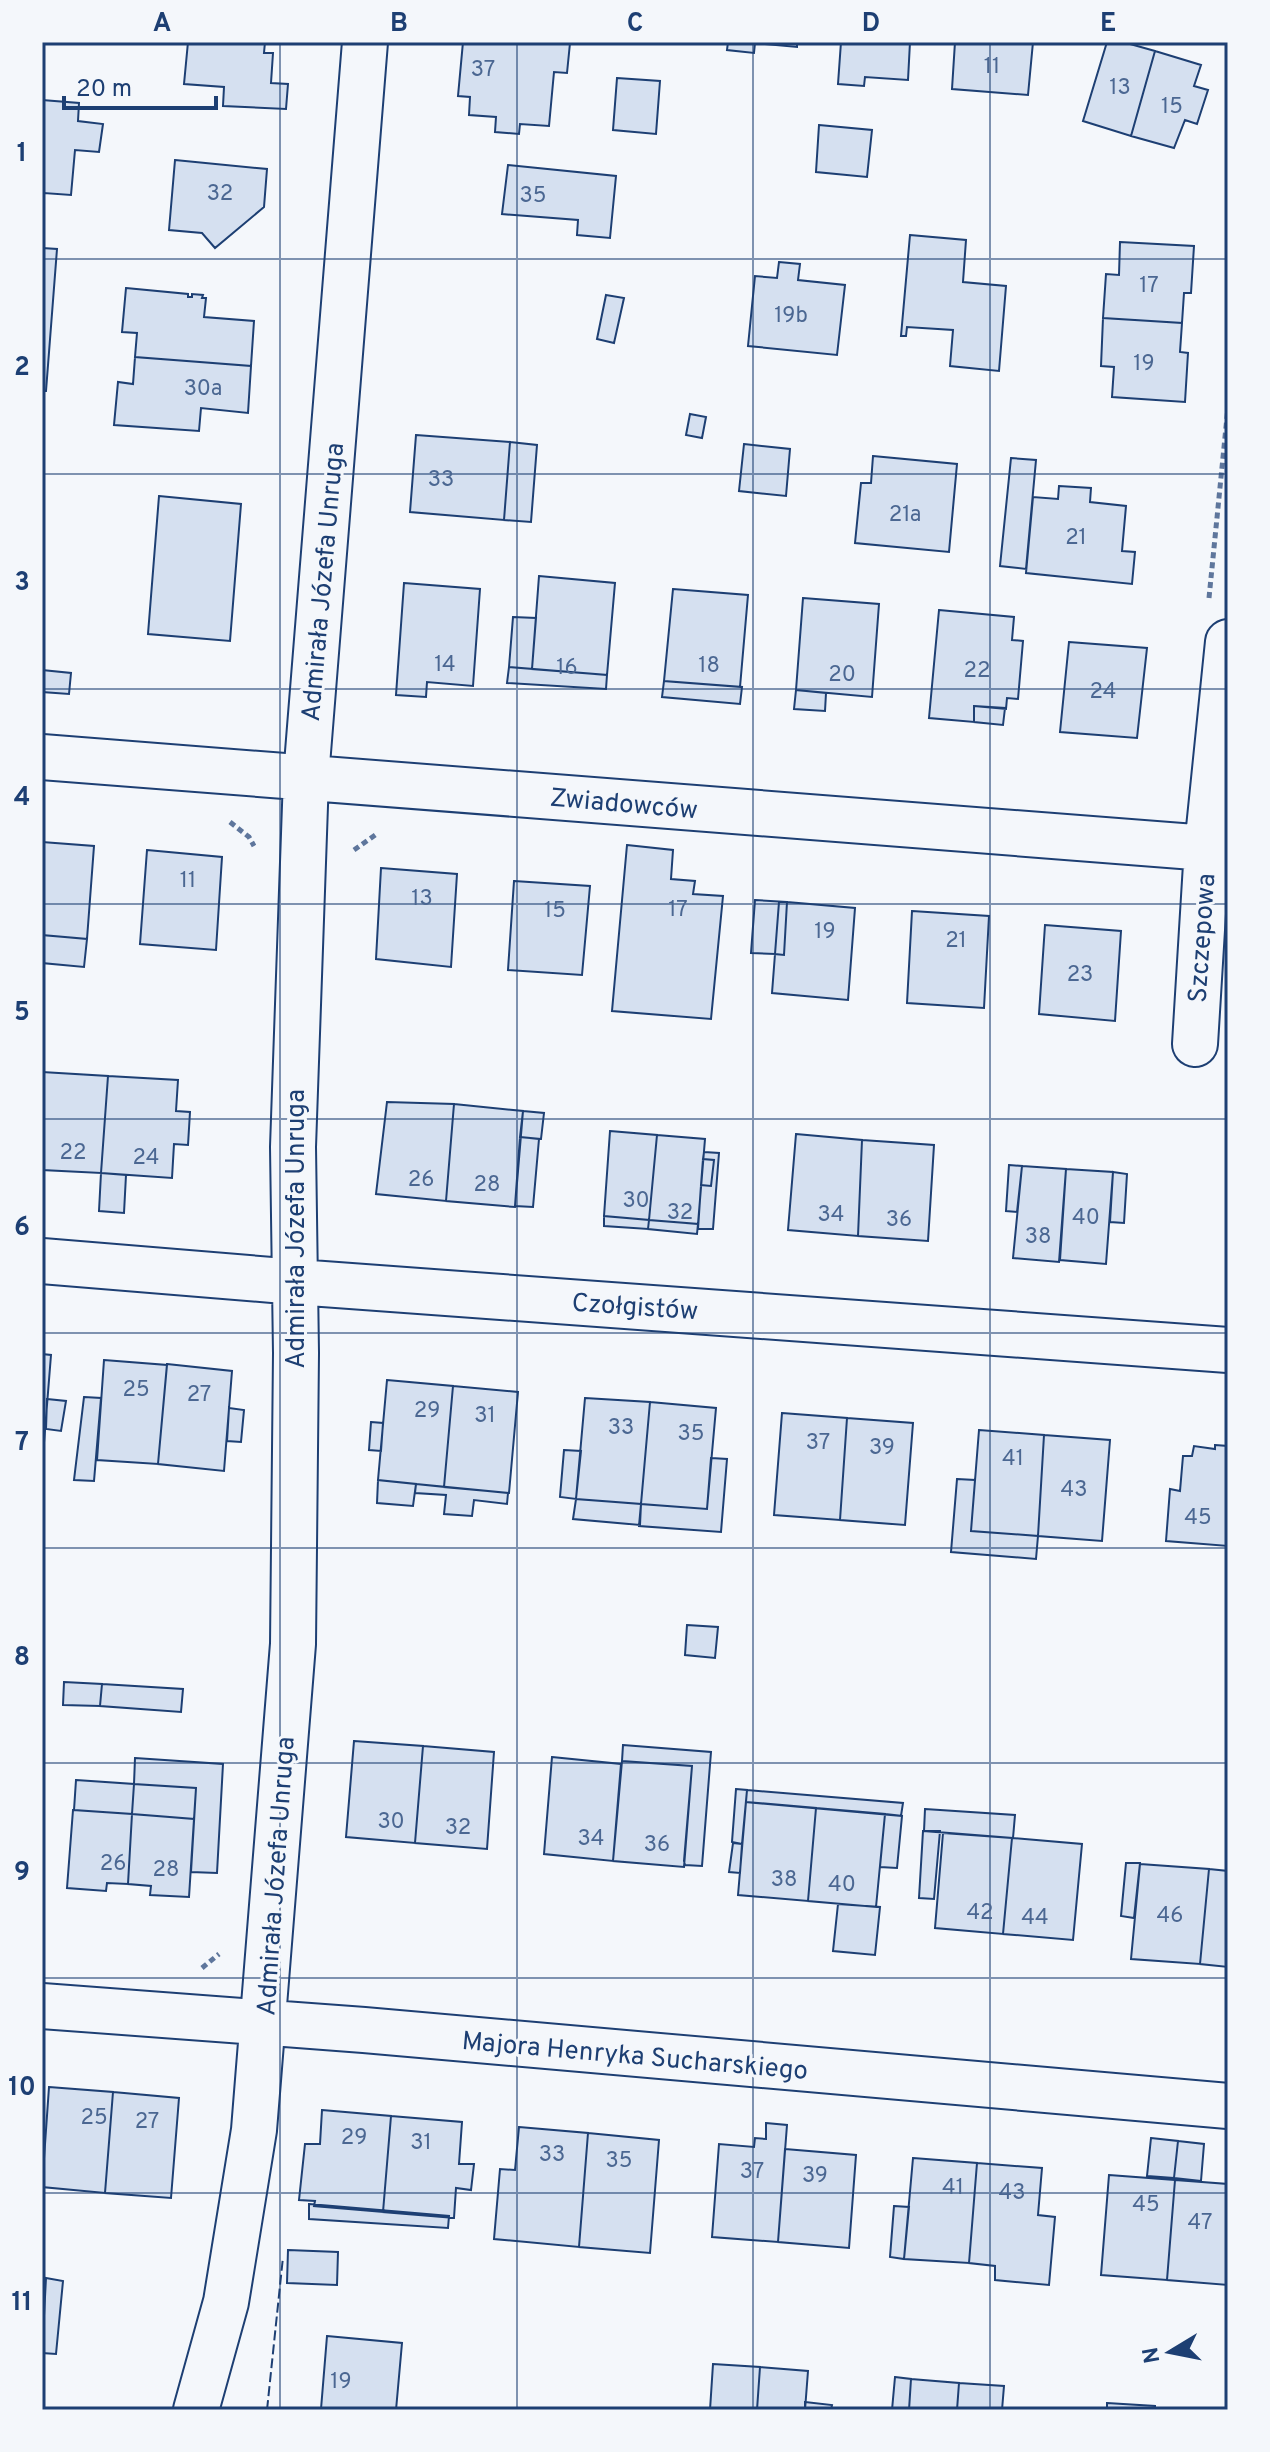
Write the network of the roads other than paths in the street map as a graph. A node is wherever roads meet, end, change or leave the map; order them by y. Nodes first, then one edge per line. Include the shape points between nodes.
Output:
1 (365, 42) edge
2 (1218, 623) edge
3 (42, 757) edge
4 (306, 777) junction
5 (1207, 848) junction
6 (1195, 1044) dead end
7 (42, 1261) edge
8 (296, 1282) junction
9 (1228, 1350) edge
10 (42, 2006) edge
11 (264, 2023) junction
12 (1228, 2106) edge
13 (196, 2410) edge

1 - 4 street, Admirała Józefa Unruga
2 - 5 street, Szczepowa
3 - 4 street, Zwiadowców
4 - 5 street, Zwiadowców
4 - 8 street, Admirała Józefa Unruga via 293,1147
5 - 6 street, Szczepowa
7 - 8 street, Czołgistów
8 - 9 street, Czołgistów
8 - 11 street, Admirała Józefa Unruga via 293,1644
10 - 11 street, Majora Henryka Sucharskiego
11 - 12 street, Majora Henryka Sucharskiego
11 - 13 street, Admirała Józefa Unruga via 254,2130 226,2302

